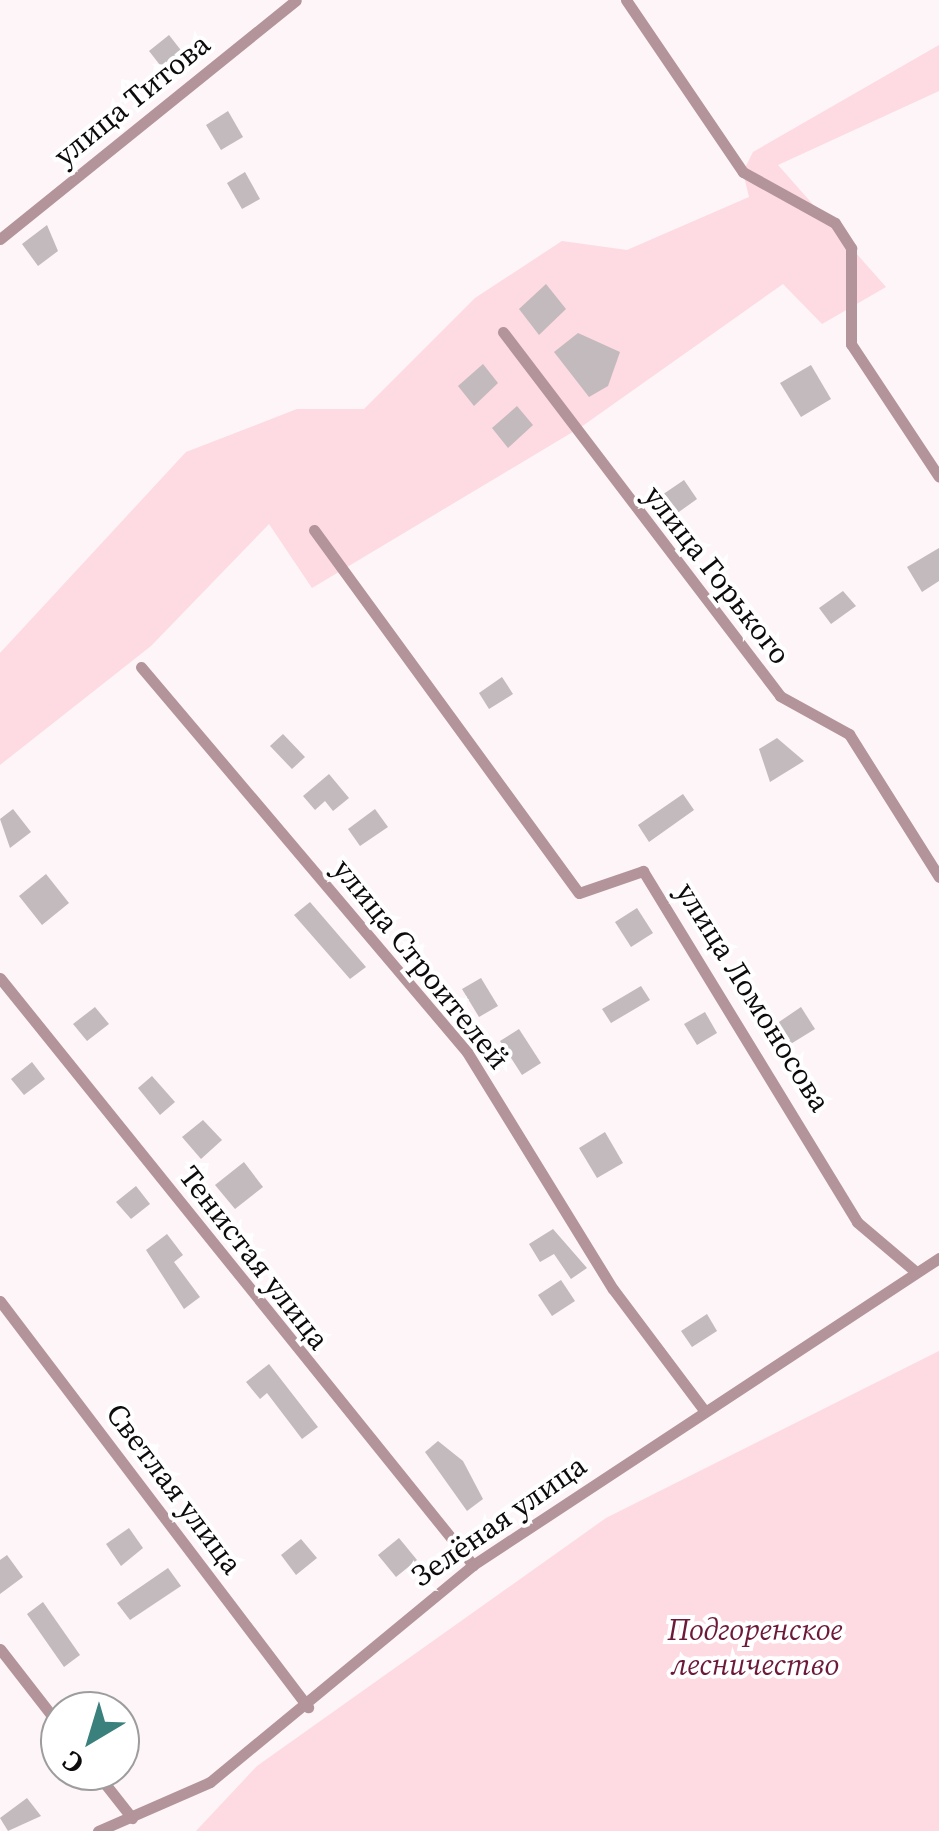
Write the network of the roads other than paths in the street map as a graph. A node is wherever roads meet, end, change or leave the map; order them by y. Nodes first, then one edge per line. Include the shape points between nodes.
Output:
1 (296, 0) edge
2 (626, 0) edge
3 (0, 240) edge
4 (503, 332) dead end
5 (939, 478) edge
6 (314, 530) dead end
7 (141, 667) dead end
8 (939, 877) edge
9 (0, 978) edge
10 (939, 1258) edge
11 (916, 1272) junction
12 (0, 1301) edge
13 (704, 1410) junction
14 (473, 1564) junction
15 (0, 1649) edge
16 (40, 1700) edge
17 (308, 1708) junction
18 (111, 1791) edge
19 (132, 1818) junction
20 (98, 1831) edge

1 - 3 street, улица Титова
2 - 5 street via 743,172 835,223 850,248 851,344
4 - 8 street, улица Горького via 780,696 849,734
6 - 11 street, улица Ломоносова via 579,893 643,870 856,1222
7 - 13 street, улица Строителей via 466,1052 613,1289
9 - 14 street, Тенистая улица
10 - 11 street, Зелёная улица
11 - 13 street, Зелёная улица
12 - 17 street, Светлая улица
13 - 14 street, Зелёная улица
14 - 17 street, Зелёная улица
15 - 16 street
17 - 19 street, Зелёная улица via 210,1782
18 - 19 street
19 - 20 street, Зелёная улица

